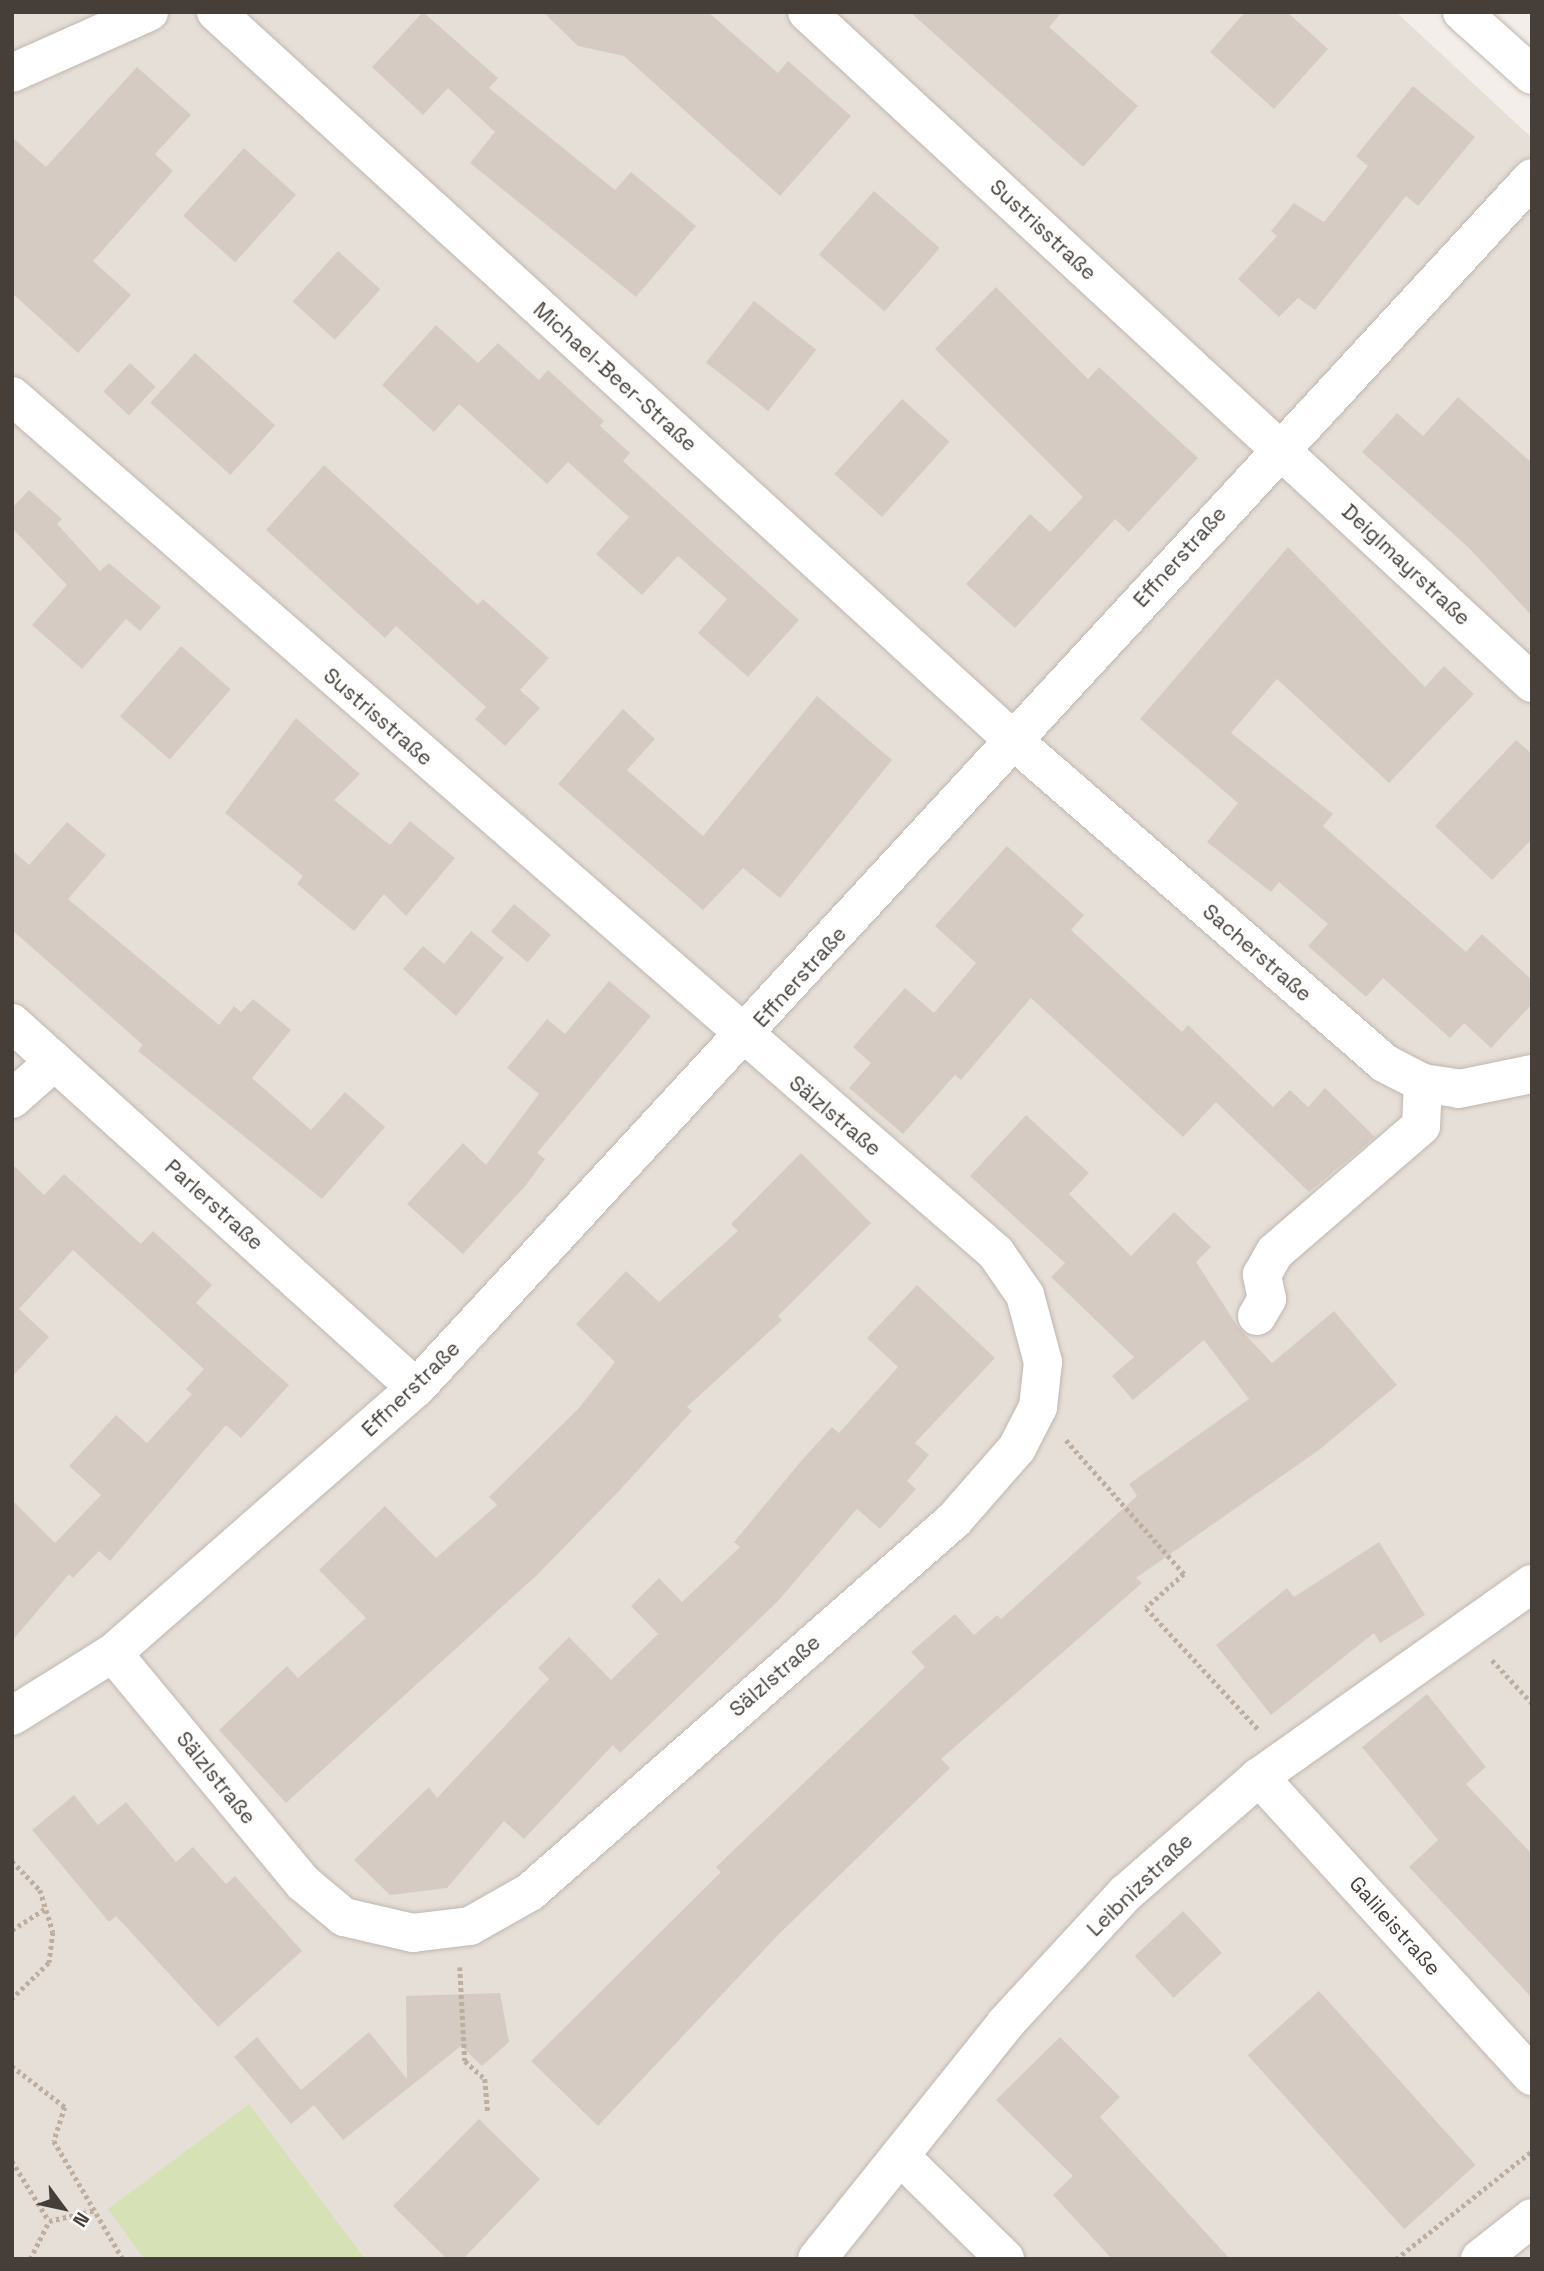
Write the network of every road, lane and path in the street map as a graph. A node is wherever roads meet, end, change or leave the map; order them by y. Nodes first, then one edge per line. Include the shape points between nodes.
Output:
1 (149, 12) edge
2 (216, 12) edge
3 (807, 12) edge
4 (1462, 12) edge
5 (12, 73) edge
6 (1532, 75) edge
7 (1532, 178) edge
8 (12, 396) edge
9 (1279, 449) junction
10 (1532, 683) edge
11 (1014, 741) junction
12 (12, 1023) edge
13 (744, 1039) junction
14 (55, 1061) junction
15 (1532, 1074) edge
16 (1423, 1083) junction
17 (12, 1099) edge
18 (1258, 1316) dead end
19 (416, 1388) junction
20 (1038, 1408) junction
21 (1532, 1584) edge
22 (1465, 1631) junction
23 (113, 1653) junction
24 (1532, 1703) edge
25 (12, 1716) edge
26 (1272, 1767) junction
27 (12, 1861) edge
28 (46, 1908) junction
29 (458, 1927) junction
30 (12, 1930) edge
31 (12, 1999) edge
32 (12, 2066) edge
33 (1532, 2076) edge
34 (488, 2111) dead end
35 (1532, 2151) edge
36 (900, 2156) junction
37 (12, 2161) edge
38 (96, 2210) junction
39 (1532, 2218) edge
40 (49, 2221) junction
41 (30, 2259) edge
42 (123, 2259) edge
43 (817, 2259) edge
44 (1005, 2259) edge
45 (1396, 2259) edge
46 (1480, 2259) edge

1 - 5 street
2 - 11 street, Michael-Beer-Straße
3 - 9 street, Sustrisstraße
4 - 6 street
7 - 9 street, Effnerstraße
8 - 13 street, Sustrisstraße
9 - 10 street, Deiglmayrstraße
9 - 11 street, Effnerstraße
11 - 13 street, Effnerstraße
11 - 16 street, Sacherstraße via 1384,1063
12 - 14 street, Parlerstraße
13 - 19 street, Effnerstraße
13 - 20 street, Sälzlstraße via 996,1253 1025,1295 1043,1362
14 - 17 street
14 - 19 street, Parlerstraße
15 - 16 street, Sacherstraße via 1459,1089
16 - 18 street via 1421,1126 1275,1252 1262,1275 1267,1299
19 - 23 street, Effnerstraße
20 - 26 path via 1184,1574 1146,1608
20 - 29 street, Sälzlstraße via 1017,1448 954,1520 530,1892
21 - 22 street, Leibnizstraße
22 - 24 path
22 - 26 street, Leibnizstraße
23 - 25 street, Effnerstraße
23 - 29 street, Sälzlstraße via 303,1883 344,1917 413,1933
26 - 33 street, Galileistraße
26 - 36 street, Leibnizstraße via 1126,1893 1005,2024
27 - 28 path via 40,1890
28 - 30 path
28 - 31 path via 53,1932 49,1963
29 - 34 path via 465,2061 485,2079
32 - 38 path via 65,2107 54,2141
35 - 45 path
36 - 43 street, Leibnizstraße
36 - 44 street
37 - 40 path
38 - 40 path
38 - 42 path
39 - 46 street
40 - 41 path

